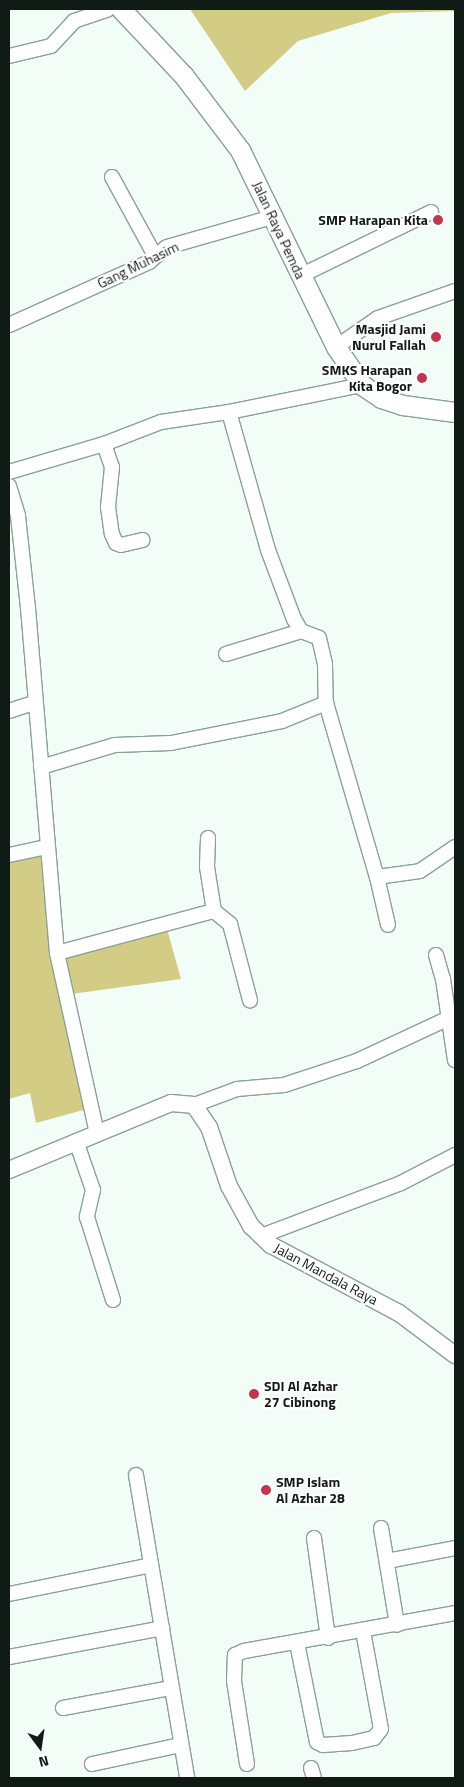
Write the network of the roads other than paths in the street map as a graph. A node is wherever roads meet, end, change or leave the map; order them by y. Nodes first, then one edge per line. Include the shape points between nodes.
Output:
1 (113, 12) edge
2 (9, 56) edge
3 (112, 177) dead end
4 (431, 212) dead end
5 (272, 217) junction
6 (155, 256) junction
7 (300, 276) junction
8 (455, 291) edge
9 (9, 325) edge
10 (336, 347) junction
11 (362, 385) junction
12 (229, 412) junction
13 (455, 412) edge
14 (104, 444) junction
15 (9, 472) edge
16 (9, 486) edge
17 (142, 540) dead end
18 (301, 631) junction
19 (226, 654) dead end
20 (34, 703) junction
21 (326, 703) junction
22 (9, 711) edge
23 (41, 767) junction
24 (208, 838) dead end
25 (48, 847) junction
26 (455, 847) edge
27 (9, 855) edge
28 (377, 878) junction
29 (214, 911) junction
30 (388, 925) dead end
31 (57, 954) junction
32 (436, 955) dead end
33 (451, 998) edge
34 (250, 1000) dead end
35 (447, 1019) junction
36 (455, 1060) edge
37 (194, 1104) junction
38 (97, 1132) junction
39 (76, 1141) junction
40 (455, 1155) edge
41 (9, 1170) edge
42 (261, 1236) junction
43 (113, 1300) dead end
44 (455, 1355) edge
45 (136, 1475) dead end
46 (381, 1528) dead end
47 (314, 1538) dead end
48 (455, 1548) edge
49 (387, 1561) junction
50 (151, 1565) junction
51 (9, 1594) edge
52 (455, 1613) edge
53 (397, 1625) junction
54 (162, 1628) junction
55 (363, 1631) junction
56 (328, 1638) junction
57 (297, 1643) junction
58 (9, 1657) edge
59 (170, 1688) junction
60 (63, 1708) dead end
61 (181, 1745) junction
62 (92, 1764) dead end
63 (247, 1764) dead end
64 (187, 1778) edge

1 - 2 street via 74,21 51,46
1 - 5 main road, Jalan Raya Pemda via 221,122 250,168
3 - 6 street
4 - 7 street
5 - 6 street, Gang Muhasim via 167,247
5 - 7 main road, Jalan Raya Pemda
6 - 9 street, Gang Muhasim via 149,262
7 - 10 main road, Jalan Raya Pemda
8 - 10 street via 378,318
10 - 11 main road, Jalan Raya Pemda
11 - 12 street
11 - 13 main road, Jalan Raya Pemda via 381,398 403,405
12 - 14 street via 161,422
12 - 18 street via 268,550
14 - 15 street
14 - 17 street via 112,467 108,507 112,534 116,543 121,545
16 - 20 street via 18,516
18 - 19 street
18 - 21 street via 320,638
20 - 22 street
20 - 23 street
21 - 23 street via 282,721 171,743 116,744
21 - 28 street
23 - 25 street
24 - 29 street via 207,867
25 - 27 street
25 - 31 street
26 - 28 street via 420,871
28 - 30 street
29 - 31 street
29 - 34 street via 230,924
31 - 38 street
32 - 33 street
33 - 35 street
35 - 36 street
35 - 37 street via 407,1040 284,1086 237,1089
37 - 38 street via 171,1103
37 - 42 street, Jalan Mandala Raya via 209,1126 240,1211
38 - 39 street
39 - 41 street
39 - 43 street via 93,1190 86,1216
40 - 42 street via 401,1183
42 - 44 street, Jalan Mandala Raya via 270,1245 399,1313
45 - 50 street
46 - 49 street
47 - 56 street
48 - 49 street
49 - 53 street
50 - 51 street
50 - 54 street
52 - 53 street
53 - 55 street
54 - 58 street
54 - 59 street
55 - 56 street
55 - 57 street via 381,1729 374,1738 352,1743 323,1745 317,1742
56 - 57 street
57 - 63 street via 244,1651 235,1656 234,1681
59 - 60 street
59 - 61 street
61 - 62 street
61 - 64 street

